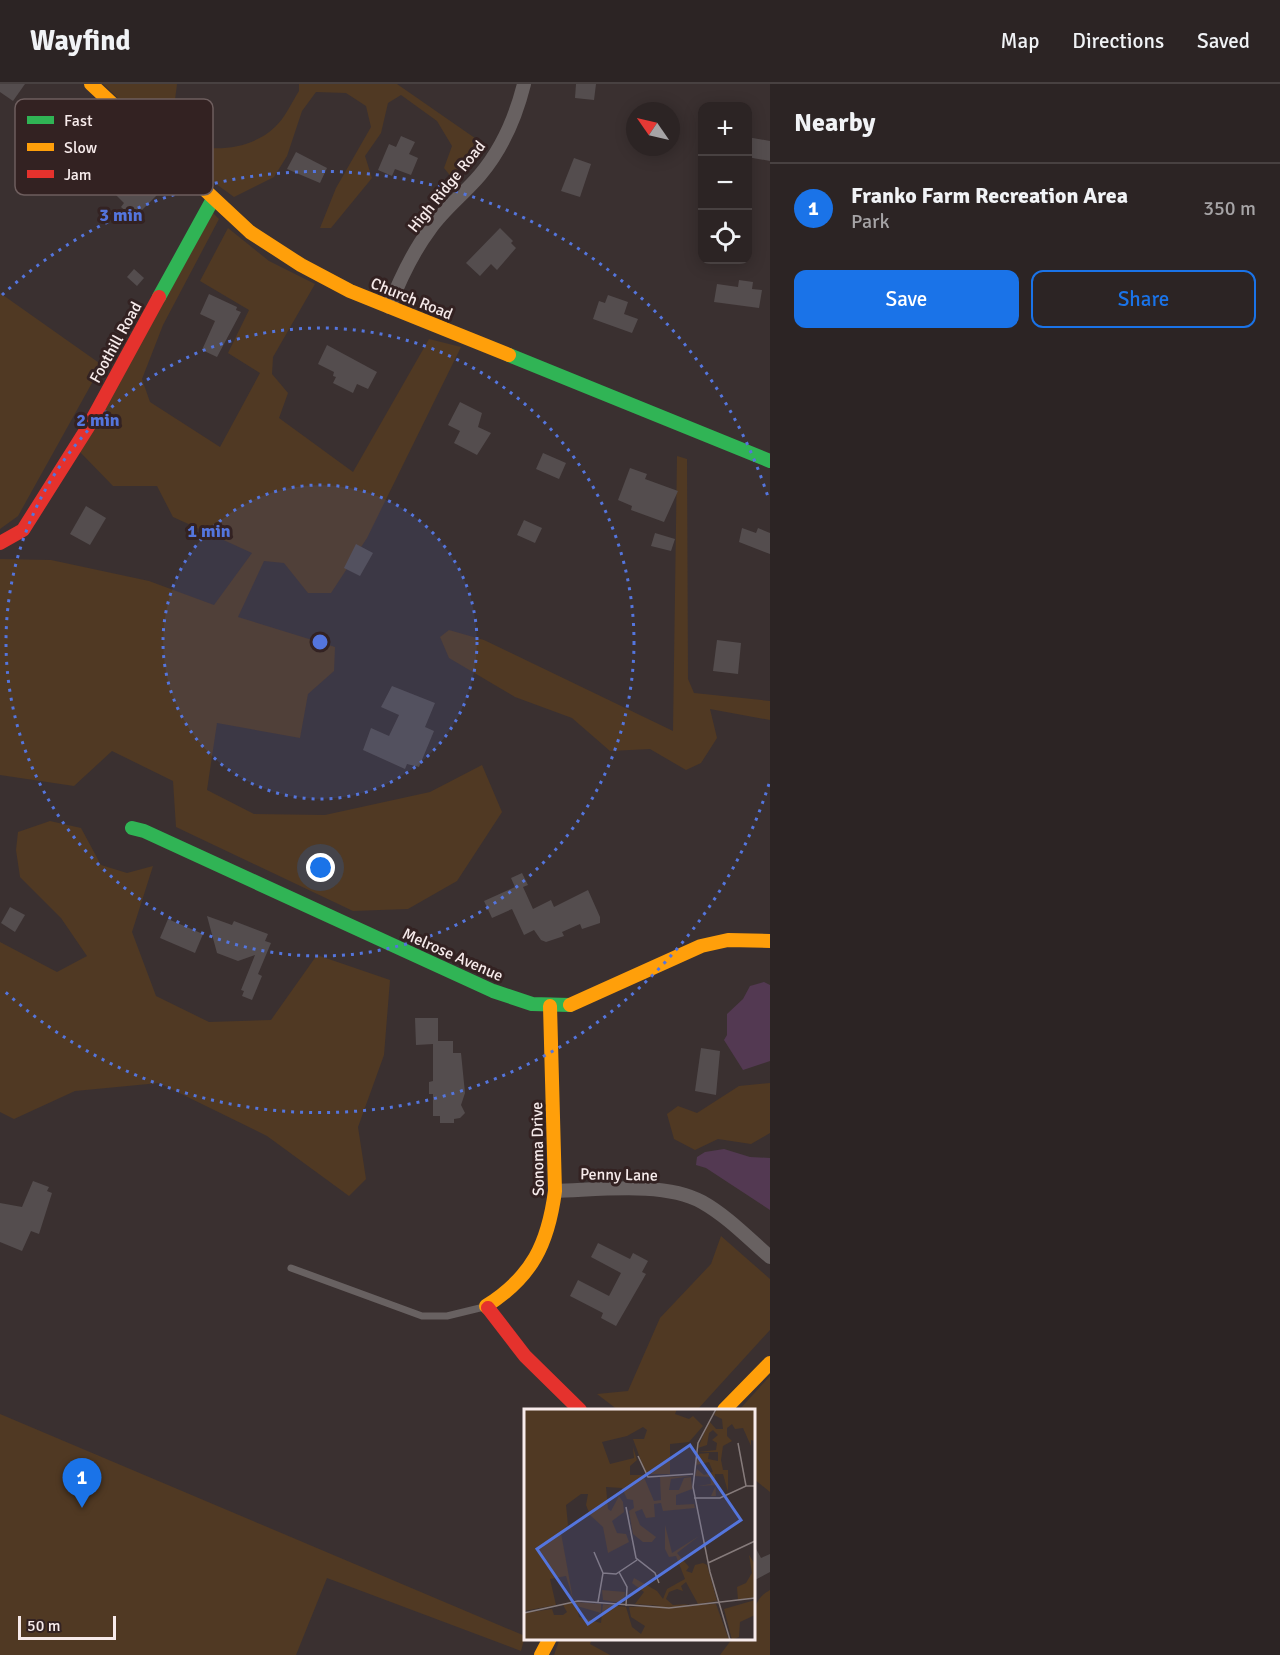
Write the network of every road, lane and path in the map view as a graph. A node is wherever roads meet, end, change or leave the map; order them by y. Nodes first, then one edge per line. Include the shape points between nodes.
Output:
1 (91, 84) edge
2 (524, 84) edge
3 (107, 99) edge
4 (209, 195) edge
5 (213, 199) junction
6 (389, 307) junction
7 (770, 461) edge
8 (0, 543) edge
9 (132, 828) dead end
10 (770, 941) edge
11 (550, 1006) junction
12 (555, 1191) junction
13 (770, 1257) edge
14 (291, 1268) dead end
15 (486, 1306) junction
16 (770, 1363) edge
17 (579, 1409) edge
18 (725, 1409) edge
19 (549, 1640) edge
20 (541, 1655) edge

1 - 3 street, Church Road
2 - 6 street, High Ridge Road via 500,145 481,174 417,247
4 - 5 street, Church Road
5 - 6 street, Church Road via 250,232 301,265
5 - 8 street, Foothill Road via 88,427 23,530
6 - 7 street, Church Road
9 - 11 street, Melrose Avenue via 493,991
10 - 11 street, Melrose Avenue via 728,940 701,946 590,998 571,1005
11 - 12 street, Sonoma Drive
12 - 13 street, Penny Lane via 659,1190 682,1194 720,1214
12 - 15 street, Sonoma Drive via 551,1221 536,1260 508,1292
14 - 15 lane via 422,1316 447,1316
15 - 17 street via 525,1356
16 - 18 street
19 - 20 street

